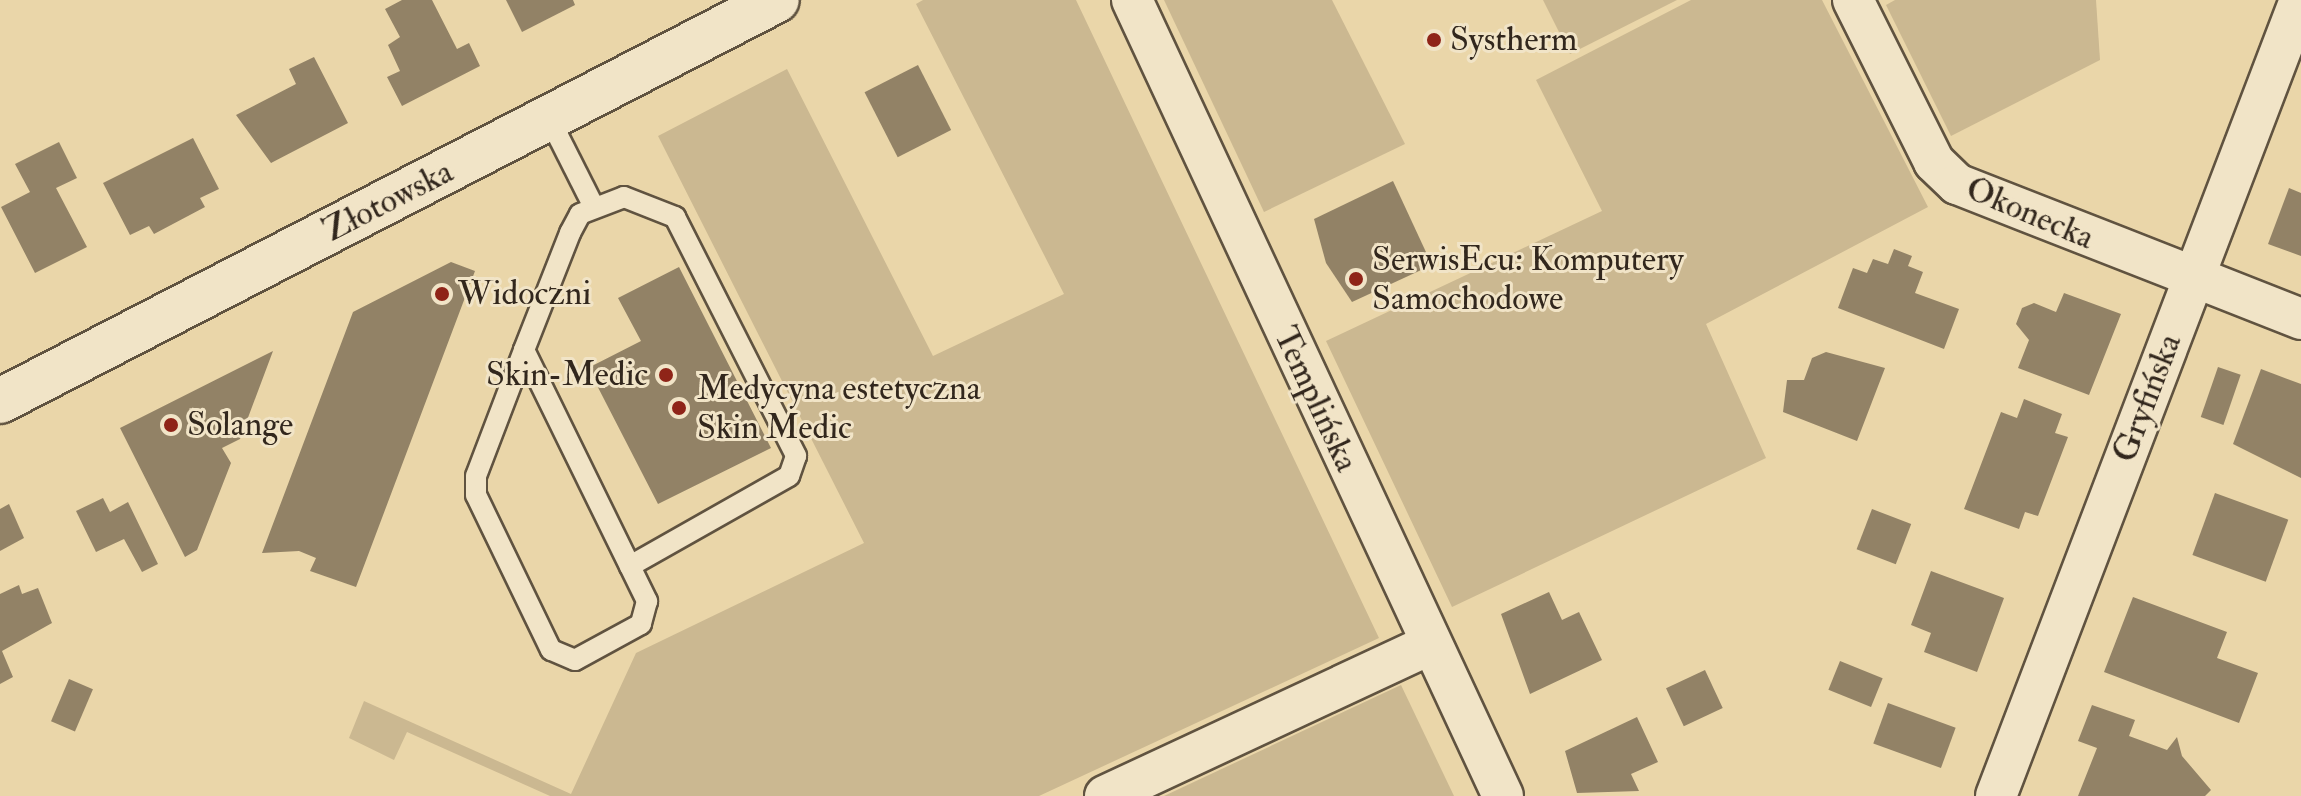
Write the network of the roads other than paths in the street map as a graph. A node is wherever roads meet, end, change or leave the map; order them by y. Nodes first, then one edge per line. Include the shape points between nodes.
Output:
1 (777, 0) edge
2 (1132, 0) edge
3 (1853, 0) edge
4 (2300, 0) edge
5 (549, 118) junction
6 (593, 205) junction
7 (2193, 279) junction
8 (2301, 319) edge
9 (524, 350) junction
10 (0, 401) edge
11 (630, 566) junction
12 (1431, 644) junction
13 (1105, 796) edge
14 (1503, 796) edge
15 (1996, 796) edge

1 - 5 street, Złotowska
2 - 12 street, Templińska
3 - 7 street, Okonecka via 1934,162 1957,184
4 - 7 street, Gryfińska
5 - 6 lane
5 - 10 street, Złotowska
6 - 9 lane via 570,233
6 - 11 lane via 624,197 675,217 796,456 789,476
7 - 8 street, Okonecka
7 - 15 street, Gryfińska
9 - 11 lane
9 - 11 lane via 476,476 476,495 551,650 575,660 641,624 647,601
12 - 13 street
12 - 14 street, Templińska

